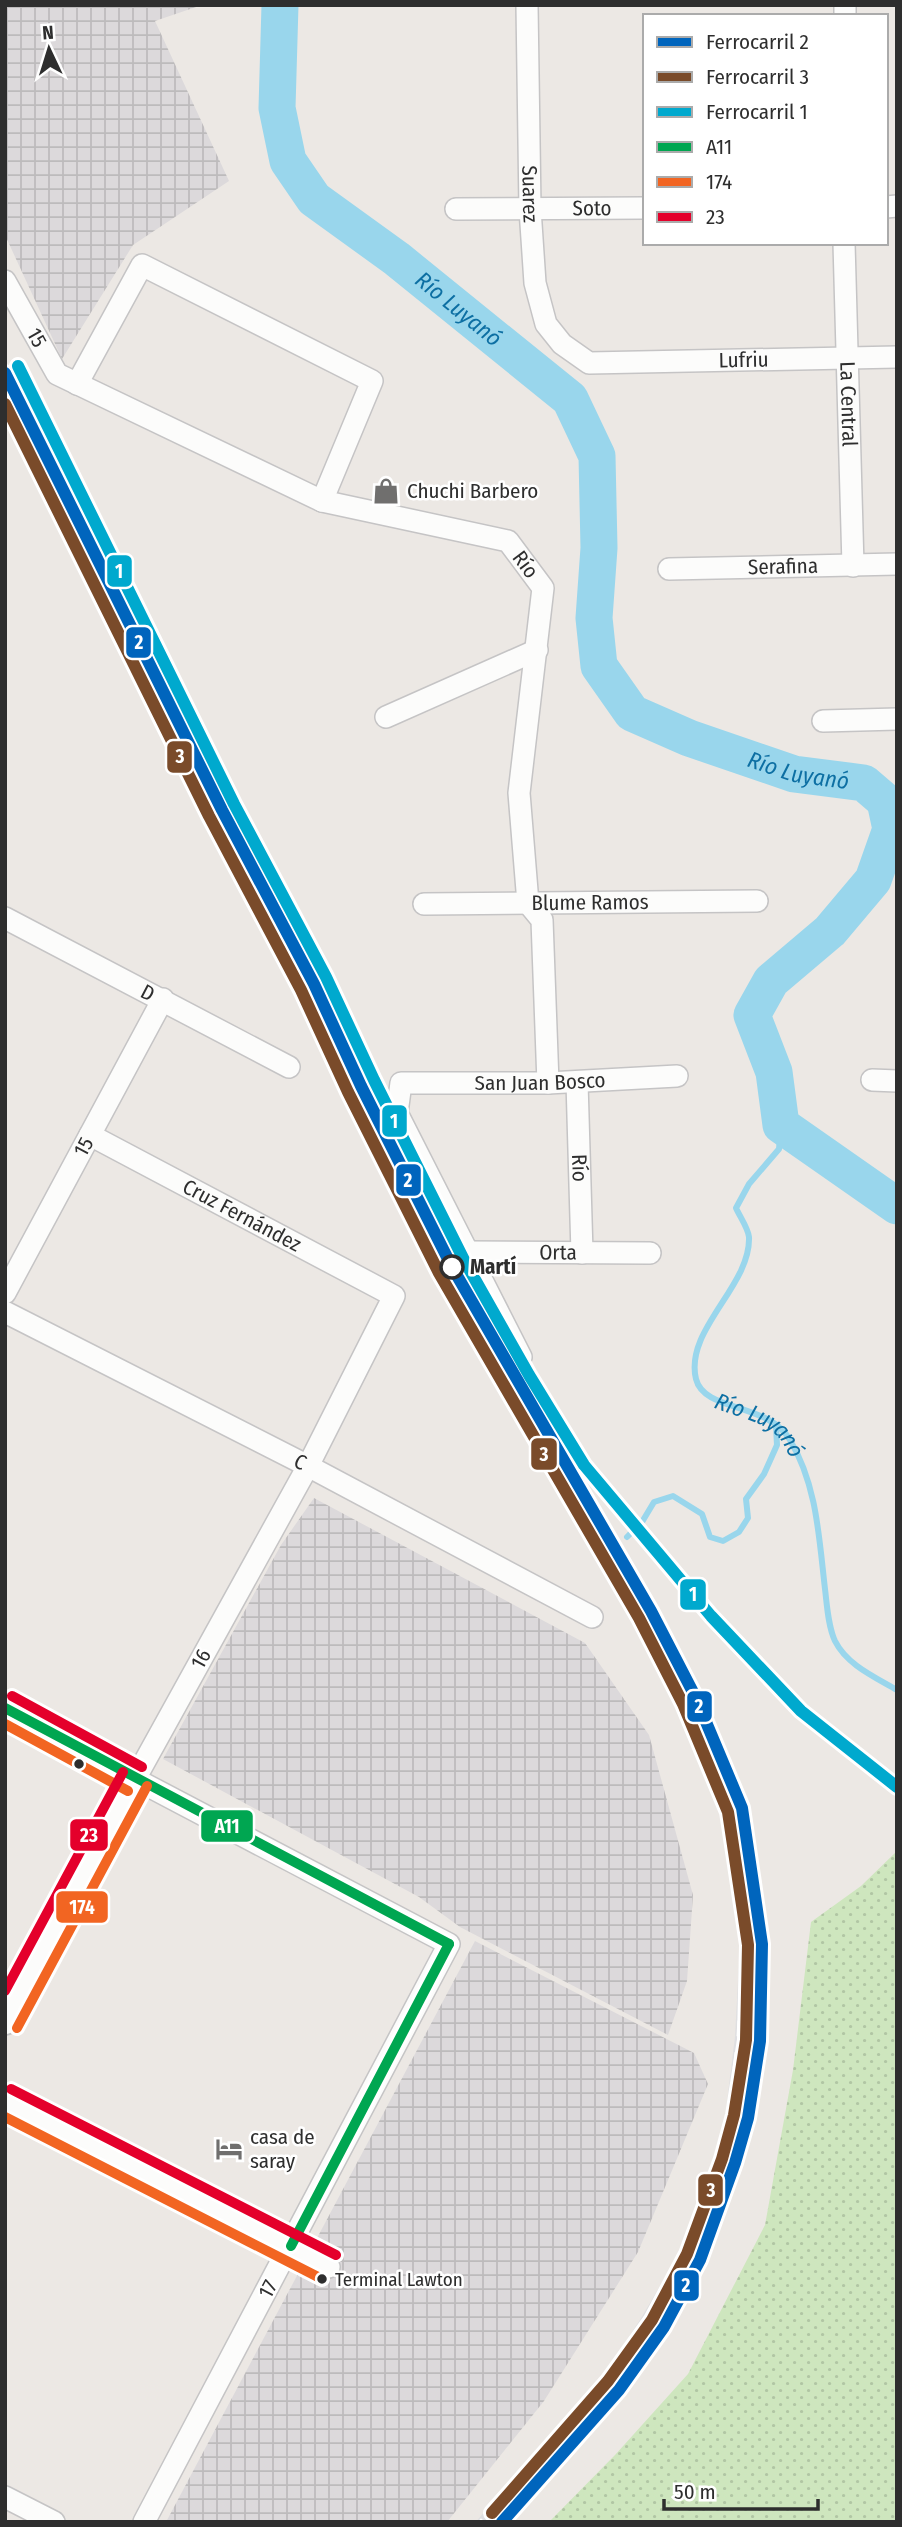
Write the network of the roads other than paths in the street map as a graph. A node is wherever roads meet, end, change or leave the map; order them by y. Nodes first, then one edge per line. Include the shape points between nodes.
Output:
1 (527, 5) edge
2 (643, 208) edge
3 (456, 209) dead end
4 (530, 209) junction
5 (844, 245) edge
6 (5, 281) edge
7 (849, 357) junction
8 (897, 357) edge
9 (589, 363) joint
10 (77, 384) junction
11 (321, 501) junction
12 (897, 564) edge
13 (853, 566) junction
14 (669, 569) dead end
15 (537, 650) junction
16 (386, 717) dead end
17 (897, 719) edge
18 (823, 721) dead end
19 (757, 901) dead end
20 (528, 903) junction
21 (424, 904) dead end
22 (5, 918) edge
23 (163, 999) junction
24 (289, 1068) dead end
25 (677, 1076) dead end
26 (872, 1080) dead end
27 (897, 1081) edge
28 (577, 1082) junction
29 (548, 1083) junction
30 (90, 1136) junction
31 (467, 1252) junction
32 (582, 1253) junction
33 (650, 1253) dead end
34 (5, 1293) edge
35 (394, 1296) joint
36 (5, 1312) edge
37 (521, 1357) dead end
38 (308, 1466) junction
39 (592, 1617) dead end
40 (5, 1708) edge
41 (135, 1779) junction
42 (5, 2021) edge
43 (5, 2101) edge
44 (291, 2246) junction
45 (329, 2267) dead end
46 (5, 2497) edge
47 (54, 2522) edge
48 (144, 2522) edge

1 - 4 street, Suarez
2 - 4 street, Soto
3 - 4 street, Soto
4 - 9 street, Suarez via 535,283 546,324 562,344
5 - 7 street, La Central
6 - 10 street, 15 via 57,374
7 - 8 street, Lufriu
7 - 9 street, Lufriu
7 - 13 street, La Central
10 - 11 street, Río
10 - 11 street via 142,265 372,381
11 - 15 street, Río via 508,541 543,588
12 - 13 street, Serafina
13 - 14 street, Serafina
15 - 16 street
15 - 20 street, Río via 519,793
17 - 18 street
19 - 20 street, Blume Ramos
20 - 21 street, Blume Ramos
20 - 29 street, Río via 542,920
22 - 23 street, D
23 - 24 street, D
23 - 30 street, 15
25 - 28 street, San Juan Bosco
26 - 27 street
28 - 29 street, San Juan Bosco
28 - 32 street, Río
29 - 31 street, San Juan Bosco via 401,1083 397,1113
30 - 34 street, 15
30 - 35 street, Cruz Fernández
31 - 32 street, Orta
31 - 37 street
32 - 33 street, Orta
35 - 38 street, 16
36 - 38 street, C
38 - 39 street, C
38 - 41 street, 16
40 - 41 street
41 - 42 street, 16
41 - 44 street, 17 via 449,1944
43 - 44 street
44 - 45 street
44 - 48 street, 17
46 - 47 street

